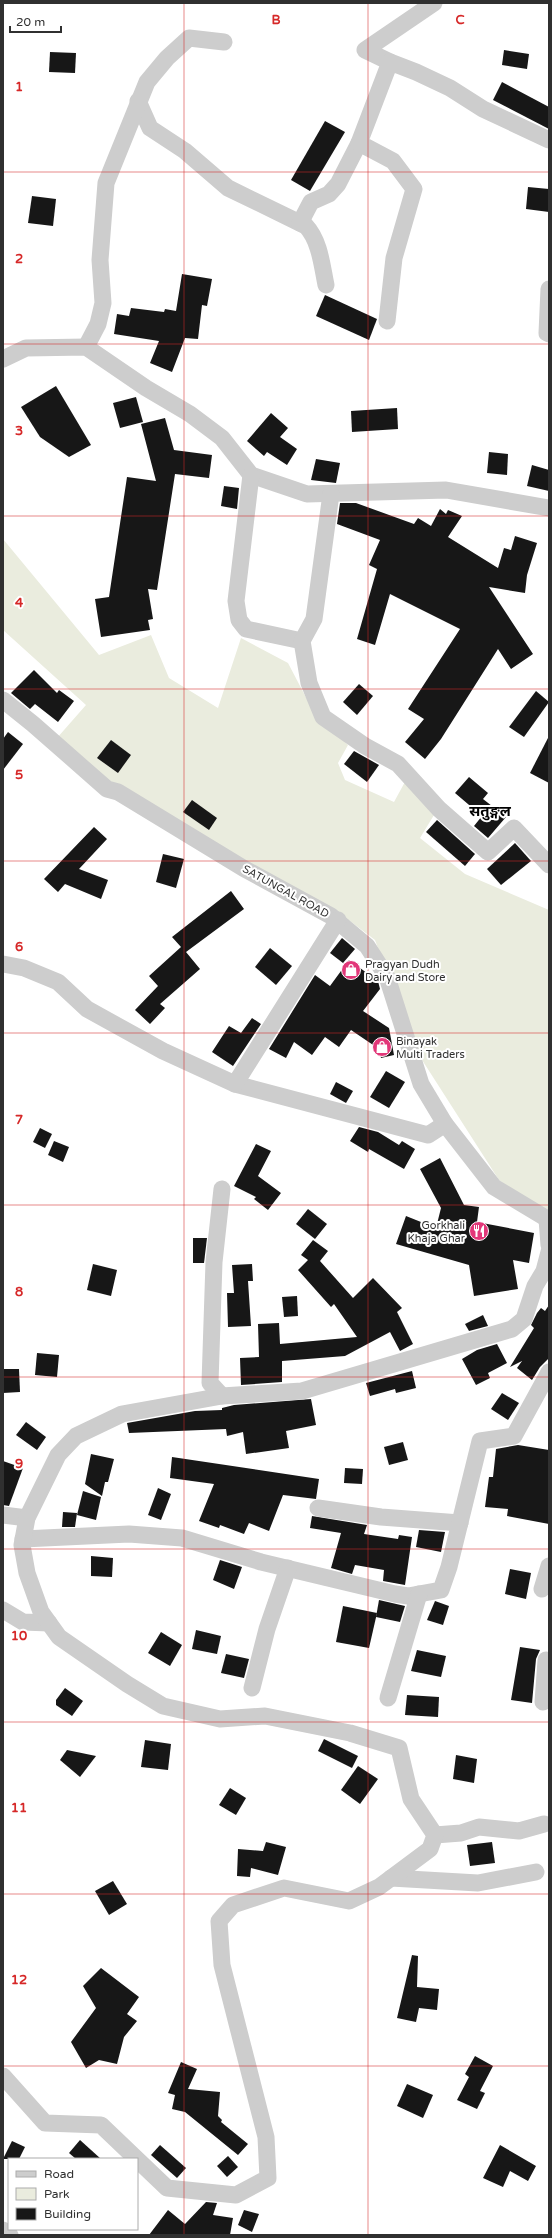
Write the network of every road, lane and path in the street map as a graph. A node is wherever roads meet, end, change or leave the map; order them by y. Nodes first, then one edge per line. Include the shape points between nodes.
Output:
1 (434, 3) edge
2 (224, 42) dead end
3 (390, 62) junction
4 (138, 101) junction
5 (549, 140) edge
6 (359, 143) junction
7 (300, 223) junction
8 (326, 285) dead end
9 (549, 289) edge
10 (387, 321) dead end
11 (549, 334) edge
12 (86, 347) junction
13 (3, 359) edge
14 (251, 475) junction
15 (331, 494) junction
16 (549, 508) edge
17 (302, 641) junction
18 (3, 700) edge
19 (549, 865) edge
20 (338, 920) junction
21 (3, 964) edge
22 (235, 1084) junction
23 (445, 1124) junction
24 (222, 1189) dead end
25 (548, 1219) edge
26 (549, 1245) edge
27 (549, 1252) edge
28 (549, 1372) edge
29 (222, 1396) junction
30 (318, 1508) dead end
31 (3, 1515) edge
32 (27, 1518) junction
33 (460, 1523) junction
34 (23, 1539) junction
35 (549, 1566) edge
36 (288, 1568) junction
37 (542, 1589) dead end
38 (419, 1594) junction
39 (3, 1610) edge
40 (48, 1623) junction
41 (549, 1661) edge
42 (252, 1688) dead end
43 (388, 1698) dead end
44 (543, 1702) dead end
45 (544, 1824) dead end
46 (435, 1835) junction
47 (536, 1872) dead end
48 (391, 1878) junction
49 (3, 2076) edge
50 (136, 2158) edge
51 (138, 2160) edge
52 (3, 2230) edge
53 (10, 2235) edge

1 - 3 street via 365,50
2 - 4 street via 189,38 167,58 147,82
3 - 5 street via 450,88 483,109
3 - 6 street
4 - 7 street via 150,128 185,151 228,188
4 - 12 street via 106,182 100,260 102,303 98,324
6 - 7 street via 338,184 329,194 311,202
6 - 10 street via 393,161 414,189 394,258
7 - 8 street via 311,231 319,251
9 - 11 street
12 - 13 street via 26,348
12 - 14 street via 190,414 222,438
14 - 15 street via 307,494
14 - 17 street via 236,601 239,620 246,629
15 - 16 street via 446,490
15 - 17 street via 314,618
17 - 19 street via 309,683 322,717 365,746 398,764 439,809 488,852 514,828
18 - 20 street, SATUNGAL ROAD via 107,789 118,792 243,868
20 - 22 street
20 - 23 street, SATUNGAL ROAD via 346,930 367,946 387,977 421,1084
21 - 22 street via 24,968 58,982 87,1009 163,1051
22 - 23 street via 428,1135
23 - 25 street, SATUNGAL ROAD via 494,1187
24 - 29 street via 214,1262 210,1383
25 - 26 street
27 - 29 street via 524,1319 512,1329 302,1391
28 - 33 street via 514,1436 480,1441
29 - 32 street via 128,1413 76,1436 58,1455
30 - 33 street via 381,1517
31 - 32 street
32 - 34 street
33 - 38 street via 441,1590
34 - 36 street via 129,1534 182,1538
34 - 40 street via 27,1573 41,1612
35 - 37 street
36 - 38 street via 395,1594
36 - 42 street via 267,1629
38 - 43 street
39 - 40 street via 23,1622
40 - 46 street via 58,1637 163,1706 220,1719 265,1716 350,1733 399,1748 411,1798
41 - 44 street via 546,1660
45 - 46 street via 519,1831 478,1827
46 - 48 street via 430,1849
47 - 48 street via 478,1883
48 - 51 street via 379,1887 349,1901 284,1888 233,1905 219,1921 222,1965 266,2137 268,2178 236,2195 167,2188
49 - 50 street via 45,2123 101,2125
52 - 53 street

